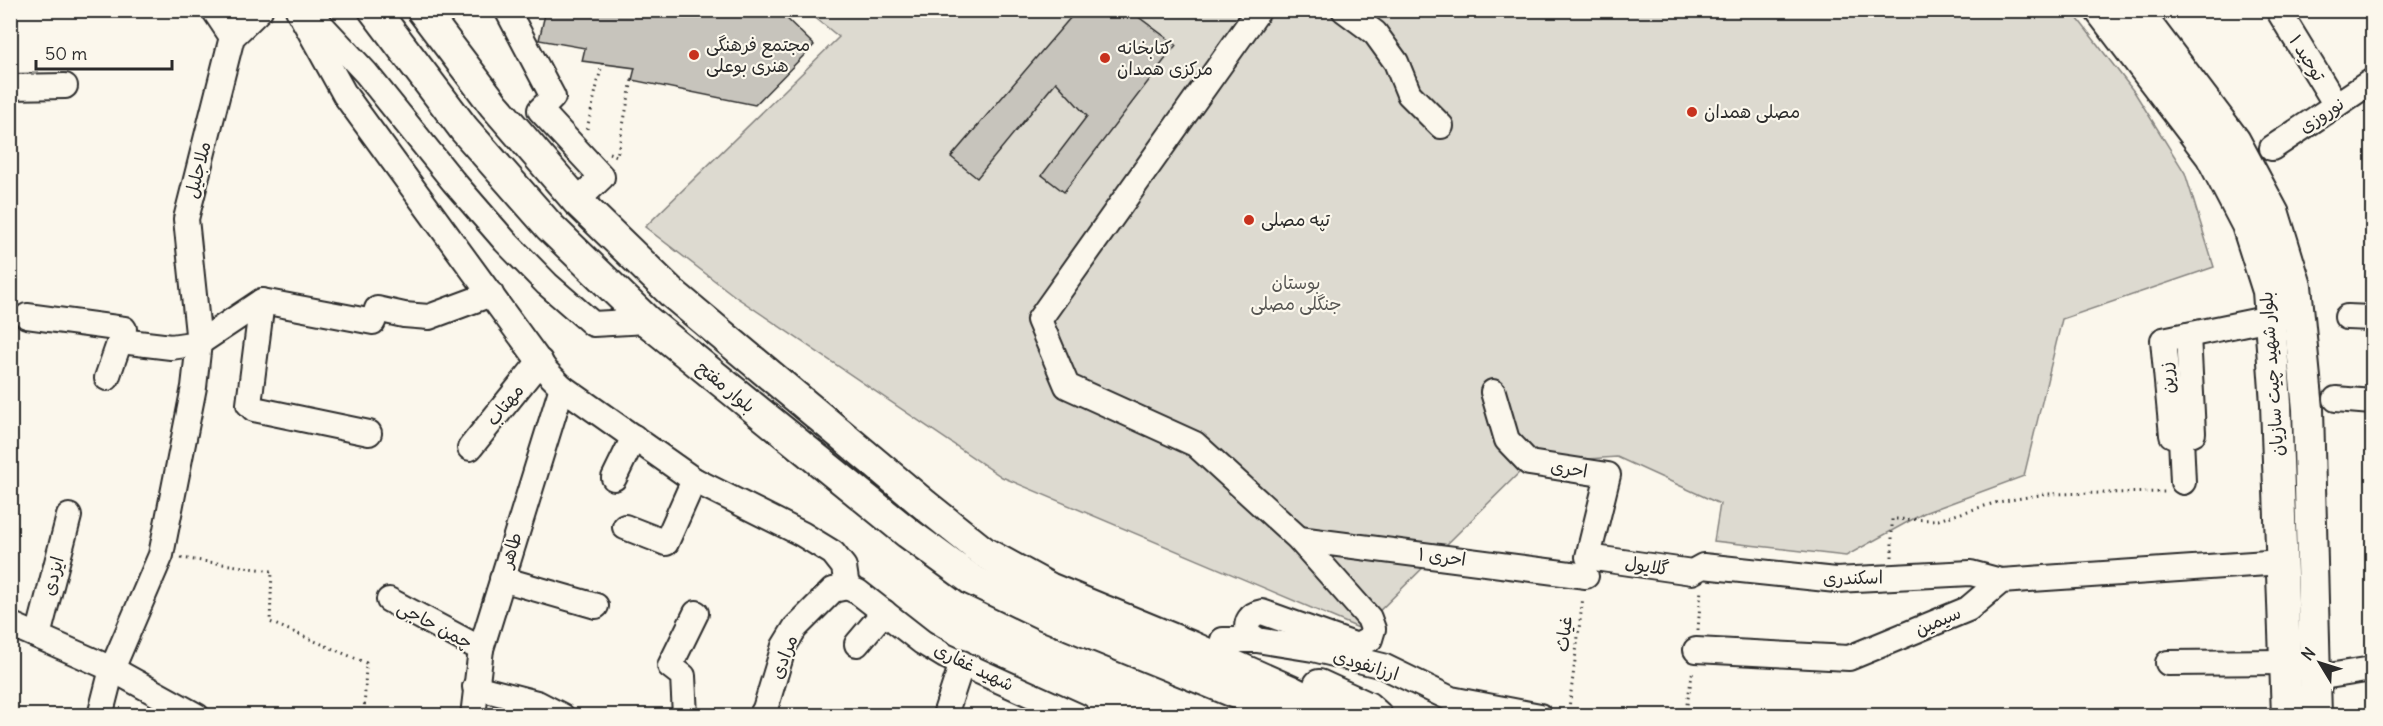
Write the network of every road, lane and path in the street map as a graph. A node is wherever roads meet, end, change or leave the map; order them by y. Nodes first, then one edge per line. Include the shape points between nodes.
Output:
1 (214, 10) edge
2 (260, 10) edge
3 (298, 10) edge
4 (307, 10) edge
5 (374, 10) edge
6 (422, 10) edge
7 (507, 10) edge
8 (1259, 10) edge
9 (1344, 10) edge
10 (2100, 10) edge
11 (2136, 10) edge
12 (2278, 10) edge
13 (232, 37) junction
14 (602, 64) dead end
15 (632, 80) dead end
16 (2373, 81) edge
17 (65, 86) dead end
18 (10, 87) edge
19 (2336, 105) junction
20 (540, 110) junction
21 (1441, 126) dead end
22 (587, 131) dead end
23 (518, 132) junction
24 (2272, 148) dead end
25 (617, 156) dead end
26 (577, 201) junction
27 (490, 294) junction
28 (262, 301) junction
29 (27, 316) dead end
30 (2347, 317) dead end
31 (2270, 318) junction
32 (2373, 318) edge
33 (647, 321) junction
34 (121, 340) junction
35 (199, 343) junction
36 (540, 361) junction
37 (107, 378) dead end
38 (562, 387) junction
39 (1493, 392) dead end
40 (2336, 399) dead end
41 (2373, 402) edge
42 (369, 433) dead end
43 (634, 437) junction
44 (470, 448) dead end
45 (614, 478) dead end
46 (694, 480) junction
47 (2183, 482) joint
48 (69, 516) dead end
49 (625, 527) dead end
50 (1299, 539) junction
51 (161, 555) junction
52 (2283, 561) junction
53 (1587, 566) junction
54 (1703, 566) joint
55 (1893, 577) junction
56 (502, 579) junction
57 (2001, 581) junction
58 (847, 586) junction
59 (389, 600) dead end
60 (596, 606) dead end
61 (884, 612) junction
62 (696, 613) dead end
63 (10, 624) edge
64 (38, 636) junction
65 (1257, 640) junction
66 (857, 644) dead end
67 (481, 649) junction
68 (1696, 650) dead end
69 (1159, 660) junction
70 (1221, 662) junction
71 (2286, 662) junction
72 (962, 663) junction
73 (2168, 663) dead end
74 (112, 669) junction
75 (2373, 669) edge
76 (2316, 678) junction
77 (475, 687) junction
78 (945, 715) edge
79 (100, 716) edge
80 (197, 716) edge
81 (364, 716) edge
82 (473, 716) edge
83 (562, 716) edge
84 (685, 716) edge
85 (761, 716) edge
86 (1078, 716) edge
87 (1254, 716) edge
88 (1293, 716) edge
89 (1340, 716) edge
90 (1377, 716) edge
91 (1540, 716) edge
92 (1568, 716) edge
93 (2287, 716) edge
94 (2316, 716) edge

1 - 13 street
2 - 13 street
3 - 27 street via 345,95
4 - 33 street via 366,73 505,241 547,284 593,324
5 - 33 main road, بلوار مفتح via 464,129 549,227
6 - 23 main road
7 - 20 street via 553,97
8 - 50 street via 1039,320 1067,386 1195,444
9 - 21 street via 1375,33 1396,62 1409,94
10 - 31 main road, بلوار شهید چیت سازیان via 2211,156 2247,225 2268,291
11 - 76 main road, بلوار شهید چیت سازیان via 2235,141 2274,214 2296,286 2308,409
12 - 19 street, توحید ۱
13 - 35 street, ملاجلیل via 186,219
14 - 22 path
15 - 25 path
16 - 19 street, نوروزی
17 - 18 street
19 - 24 street, نوروزی
20 - 23 street
20 - 26 street via 602,177
23 - 26 main road
26 - 70 main road via 672,293 985,553 1049,588
27 - 28 street via 429,317 377,309 373,322
27 - 36 street
28 - 35 street
28 - 42 street via 249,404 254,410
29 - 34 street via 124,329
30 - 32 street
31 - 47 street, زرین via 2163,340 2172,435 2181,438
31 - 52 main road, بلوار شهید چیت سازیان
33 - 69 main road, بلوار مفتح via 908,533 972,580 1042,614
34 - 35 street via 171,347
34 - 37 street
35 - 51 street, ملاجلیل
36 - 38 street
36 - 44 street, مهتاب
38 - 43 street
38 - 56 street, طاهر
39 - 53 street, احری via 1507,440 1529,463 1608,475
40 - 41 street
43 - 45 street
43 - 46 street
46 - 49 street via 666,543
46 - 58 street via 833,553 844,567
47 - 55 path via 2162,493 2046,494 1998,502 1938,520 1892,519
48 - 64 street, ایزدی
50 - 53 street, احری ۱
50 - 65 street via 1369,618 1372,635 1357,646 1262,612 1250,616 1246,627
51 - 74 street, ملاجلیل
51 - 81 path via 272,571 270,622 366,663
52 - 57 street
52 - 71 main road, بلوار شهید چیت سازیان
53 - 54 street, گلایول via 1692,572
53 - 92 path, غیاث
54 - 55 street, اسکندری via 1836,580
55 - 57 street, اسکندری via 1971,573
56 - 60 street
56 - 67 street, طاهر
57 - 68 street, سیمین via 1968,609 1849,658
58 - 61 street, شهید غفاری
58 - 85 street, مرادی via 833,590 795,628 784,646
59 - 67 street, چمن حاجی
61 - 66 street
61 - 72 street, شهید غفاری via 922,642
62 - 84 street via 670,666 683,676
63 - 64 street
64 - 74 street
65 - 70 street, ارزانفودی
65 - 91 street, ارزانفودی via 1383,666 1451,699
67 - 77 street, طاهر
69 - 70 main road, بلوار مفتح
69 - 87 main road via 1182,683
70 - 88 main road
70 - 89 main road
70 - 90 main road via 1367,707
71 - 73 street
71 - 93 main road, بلوار شهید چیت سازیان
72 - 78 street
72 - 86 street, شهید غفاری
74 - 79 street, ملاجلیل
74 - 80 street
75 - 76 street
76 - 94 main road, بلوار شهید چیت سازیان
77 - 82 street, طاهر
77 - 83 street via 537,703

